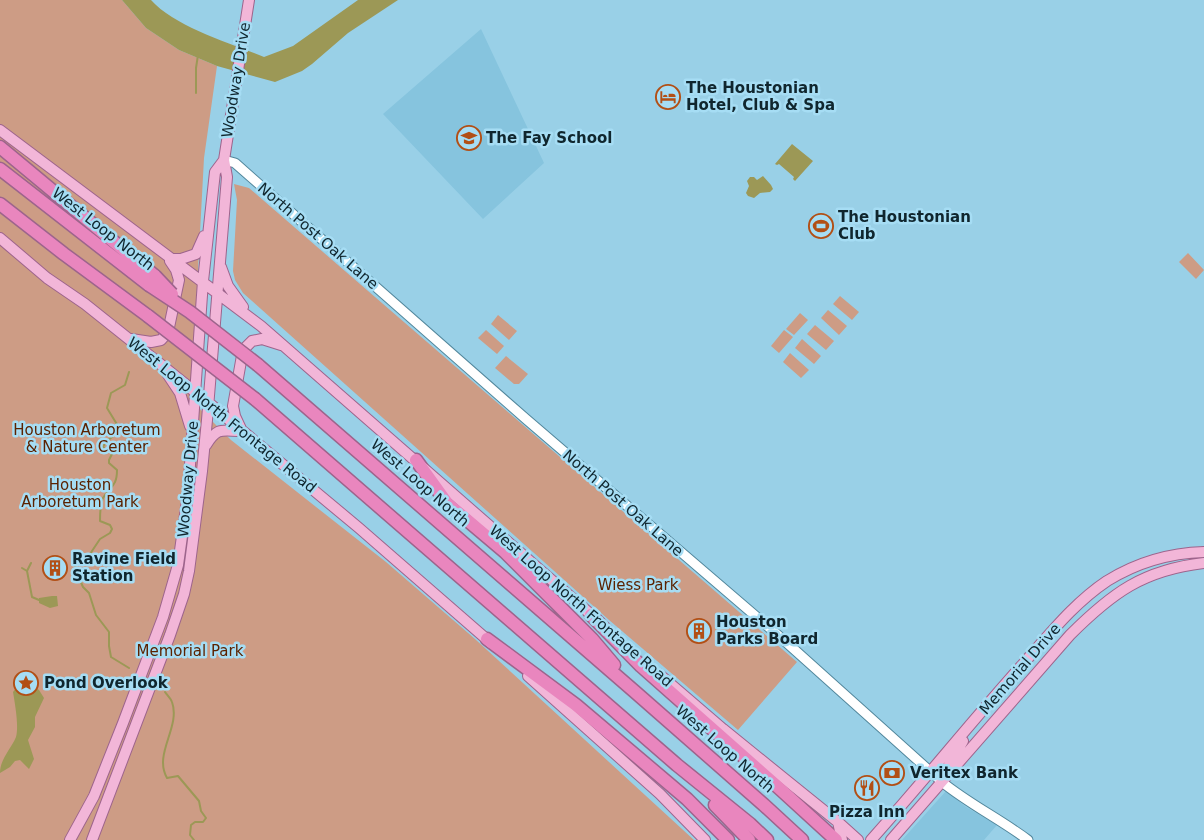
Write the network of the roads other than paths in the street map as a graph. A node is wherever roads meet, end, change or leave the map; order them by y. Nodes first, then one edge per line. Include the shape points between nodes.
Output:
1 (249, 0) edge
2 (0, 130) edge
3 (0, 147) edge
4 (224, 160) junction
5 (0, 169) edge
6 (0, 204) edge
7 (211, 214) junction
8 (0, 238) edge
9 (162, 252) junction
10 (172, 259) junction
11 (219, 262) junction
12 (152, 280) junction
13 (203, 281) junction
14 (216, 292) junction
15 (261, 326) junction
16 (130, 339) junction
17 (286, 347) junction
18 (160, 364) junction
19 (196, 393) junction
20 (209, 403) junction
21 (242, 431) junction
22 (192, 432) junction
23 (205, 448) junction
24 (416, 460) junction
25 (1204, 552) edge
26 (1204, 564) edge
27 (591, 615) junction
28 (487, 639) junction
29 (634, 691) junction
30 (982, 712) junction
31 (123, 723) junction
32 (136, 726) junction
33 (677, 766) junction
34 (931, 772) junction
35 (942, 782) junction
36 (838, 822) junction
37 (70, 840) edge
38 (92, 840) edge
39 (705, 840) edge
40 (728, 840) edge
41 (750, 840) edge
42 (767, 840) edge
43 (802, 840) edge
44 (836, 840) edge
45 (842, 840) edge
46 (858, 840) edge
47 (871, 840) edge
48 (891, 840) edge
49 (1028, 840) edge

1 - 4 main road, Woodway Drive
2 - 9 main road, West Loop North Frontage Road
3 - 12 highway
4 - 7 main road, Woodway Drive via 215,172
4 - 11 main road, Woodway Drive via 226,177
4 - 34 street, North Post Oak Lane via 235,163
5 - 12 highway, West Loop North
6 - 33 highway, bridge via 255,399
7 - 10 main road via 196,254
7 - 13 main road, Woodway Drive
8 - 16 main road, West Loop North Frontage Road via 47,278
9 - 10 main road, West Loop North Frontage Road
9 - 16 main road via 176,270 178,280 168,332 160,340 151,342
10 - 13 main road, West Loop North Frontage Road
11 - 14 main road, Woodway Drive
11 - 15 main road via 238,302
12 - 29 highway, West Loop North, bridge via 258,366
13 - 14 main road, West Loop North Frontage Road
13 - 19 main road, Woodway Drive
14 - 15 main road, West Loop North Frontage Road
14 - 20 main road, Woodway Drive
15 - 17 main road, West Loop North Frontage Road
16 - 18 main road, West Loop North Frontage Road
17 - 21 main road via 262,340 252,341 243,350 233,406
17 - 24 main road, West Loop North Frontage Road
18 - 19 main road, West Loop North Frontage Road
18 - 22 main road via 180,394
19 - 20 main road, West Loop North Frontage Road
19 - 22 main road, Woodway Drive
20 - 21 main road, West Loop North Frontage Road
20 - 23 main road, Woodway Drive
21 - 23 main road via 220,430
21 - 28 main road, West Loop North Frontage Road
22 - 31 main road, Woodway Drive via 185,524 178,565 161,624
23 - 32 main road, Woodway Drive via 184,594
24 - 27 main road, West Loop North Frontage Road
24 - 29 highway via 447,503 504,552 592,639
25 - 30 main road, Memorial Drive via 1147,562 1128,569 1093,591 1058,625
26 - 35 main road, Memorial Drive via 1183,566 1140,579 1108,599 1070,635
27 - 36 main road, West Loop North Frontage Road via 723,729
27 - 44 highway via 641,666
28 - 39 main road, West Loop North Frontage Road via 660,794
28 - 40 highway via 576,705 687,799
29 - 43 highway, West Loop North
30 - 34 main road, Memorial Drive
30 - 35 main road via 947,768
31 - 32 main road
31 - 37 main road, Woodway Drive via 94,796
32 - 38 main road, Woodway Drive
33 - 41 highway
33 - 42 highway
34 - 35 street, North Post Oak Lane
34 - 47 main road, Memorial Drive
35 - 48 main road, Memorial Drive
35 - 49 street, North Post Oak Lane
36 - 45 main road
36 - 46 main road, West Loop North Frontage Road

